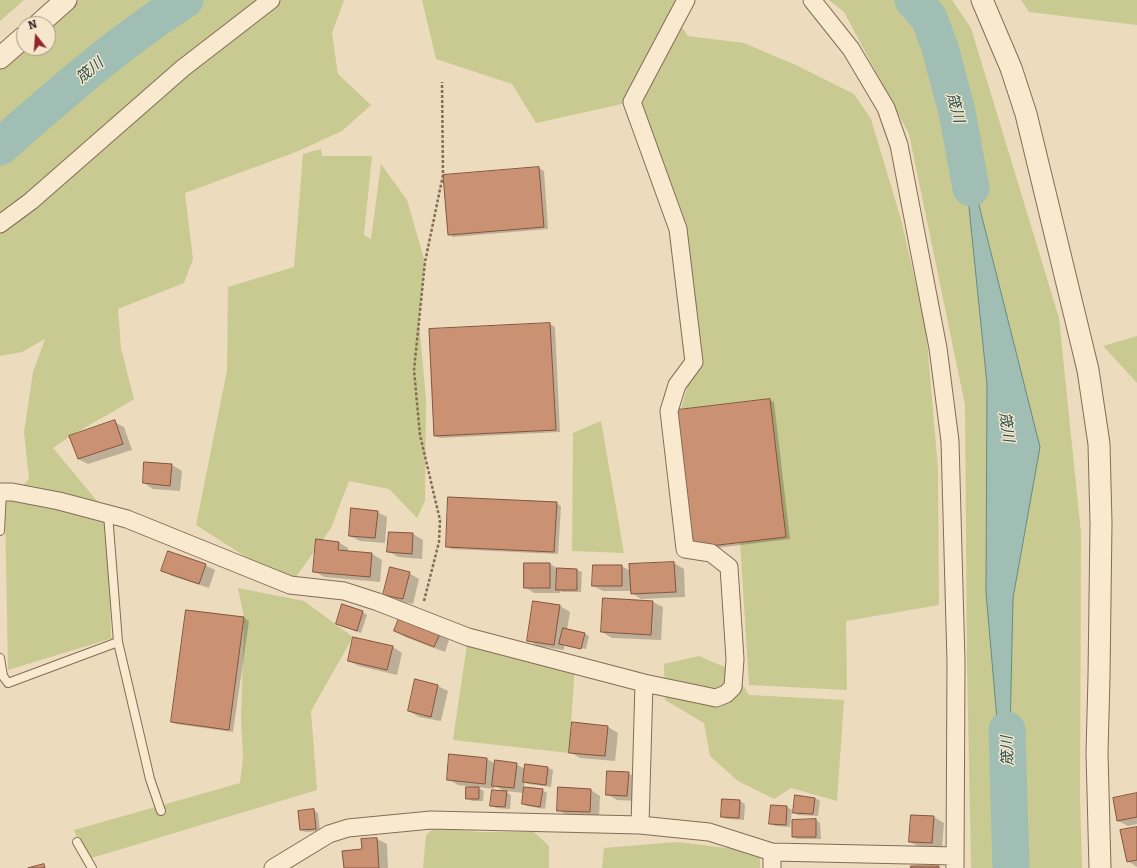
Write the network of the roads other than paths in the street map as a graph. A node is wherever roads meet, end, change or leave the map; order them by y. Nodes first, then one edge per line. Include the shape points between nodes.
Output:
1 (66, 0) edge
2 (271, 0) edge
3 (686, 0) edge
4 (812, 0) edge
5 (982, 0) edge
6 (48, 16) edge
7 (16, 44) edge
8 (0, 58) edge
9 (0, 224) edge
10 (1, 492) edge
11 (108, 514) junction
12 (0, 531) edge
13 (118, 642) junction
14 (0, 658) edge
15 (644, 684) junction
16 (161, 811) dead end
17 (640, 825) junction
18 (77, 842) dead end
19 (772, 860) edge
20 (955, 862) edge
21 (92, 868) edge
22 (273, 868) edge
23 (1100, 868) edge

1 - 6 street
2 - 9 street via 183,68 31,201
3 - 15 street via 632,102 678,229 694,362 676,385 669,411 685,549 711,553 729,567 735,659 733,687 726,694 716,698
4 - 20 street via 851,49 886,108 899,145 938,348 950,449 956,662
5 - 23 street via 1011,68 1026,114 1088,370 1094,406 1099,444 1099,677 1096,753
7 - 8 street
10 - 11 street via 59,501
10 - 12 lane
11 - 13 lane
11 - 15 street via 127,519 290,585 344,591 468,637
13 - 14 lane via 8,683 3,676
13 - 16 lane via 150,779
15 - 17 street
17 - 19 street via 709,832
17 - 22 street via 431,820 348,828 328,834
18 - 21 lane
19 - 20 street

